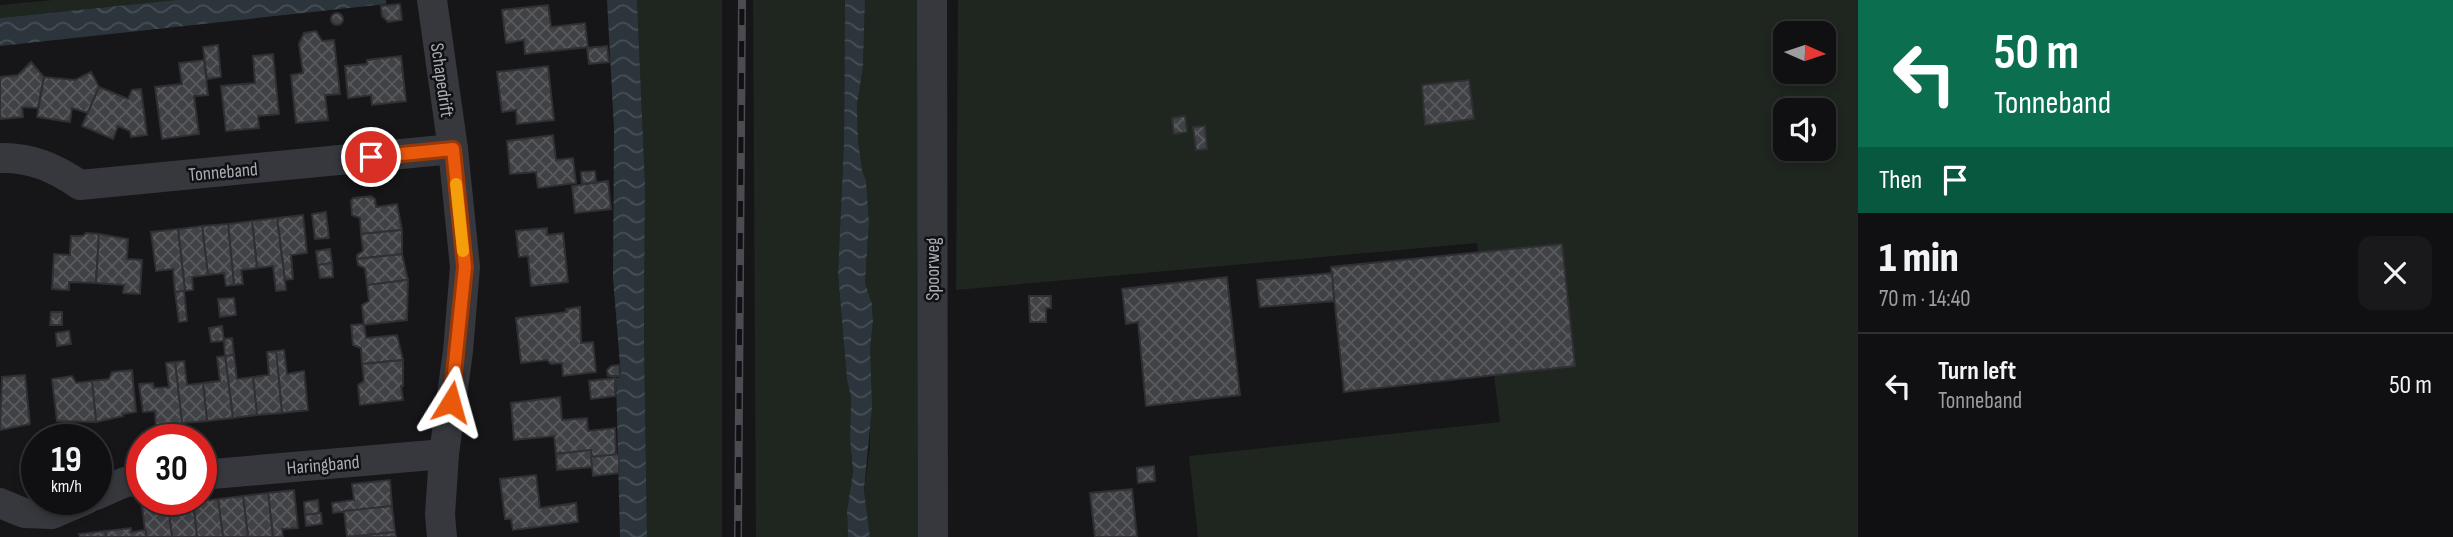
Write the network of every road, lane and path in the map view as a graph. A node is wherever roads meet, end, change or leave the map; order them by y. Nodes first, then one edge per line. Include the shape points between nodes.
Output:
1 (432, 0) edge
2 (932, 0) edge
3 (453, 149) junction
4 (0, 158) edge
5 (444, 454) junction
6 (217, 474) edge
7 (0, 503) edge
8 (21, 512) edge
9 (442, 537) edge
10 (933, 537) edge

1 - 3 street, Schapedrift
2 - 10 street, Spoorweg
3 - 4 street, Tonneband via 80,185 40,162
3 - 5 street, Schapedrift via 465,267
5 - 6 street, Haringband
5 - 9 street, Schapedrift
7 - 8 street

